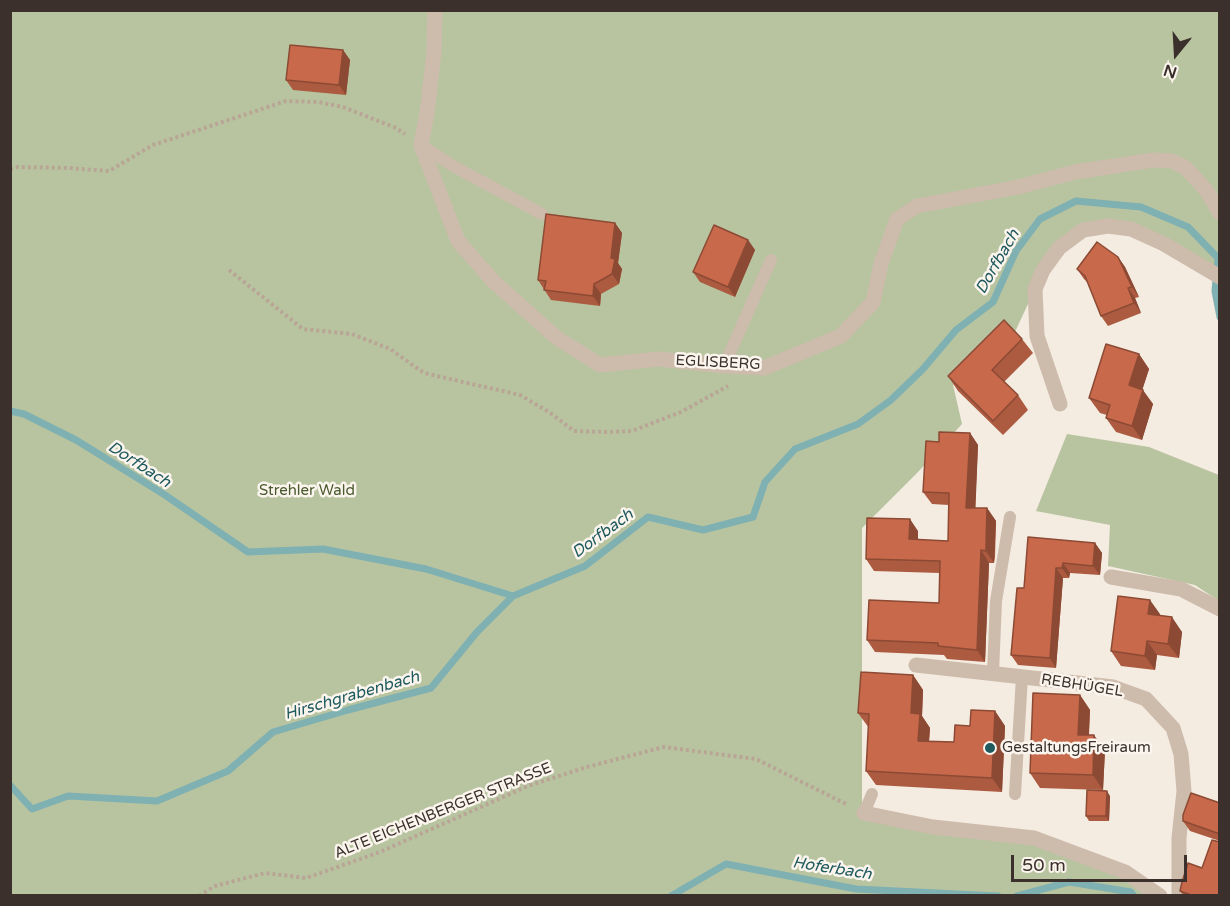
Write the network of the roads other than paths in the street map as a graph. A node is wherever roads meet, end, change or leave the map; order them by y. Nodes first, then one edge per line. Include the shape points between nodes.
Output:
1 (435, 10) edge
2 (421, 145) junction
3 (542, 213) dead end
4 (1220, 213) edge
5 (771, 260) dead end
6 (1220, 277) edge
7 (724, 366) junction
8 (1060, 404) dead end
9 (1010, 517) dead end
10 (1111, 577) dead end
11 (1220, 609) edge
12 (916, 665) dead end
13 (993, 673) junction
14 (1022, 677) junction
15 (872, 794) dead end
16 (1015, 794) dead end
17 (864, 813) joint
18 (1160, 896) edge
19 (1179, 896) edge

1 - 2 street via 434,52
2 - 3 lane
2 - 7 street, EGLISBERG via 458,241 494,282 557,338 600,365 659,359
4 - 7 street, EGLISBERG via 1186,168 1172,161 1154,160 1075,172 917,206 897,219 873,302 841,336 764,368
5 - 7 lane
6 - 8 street via 1131,229 1108,226 1083,230 1059,248 1035,289 1037,336
9 - 13 lane via 996,601
10 - 11 street via 1181,589
12 - 13 street, REBHÜGEL
13 - 14 street, REBHÜGEL
14 - 16 lane
14 - 19 street, REBHÜGEL via 1113,687 1146,699 1173,728 1181,754 1184,791
15 - 17 lane
17 - 18 street via 933,827 1034,838 1125,872

